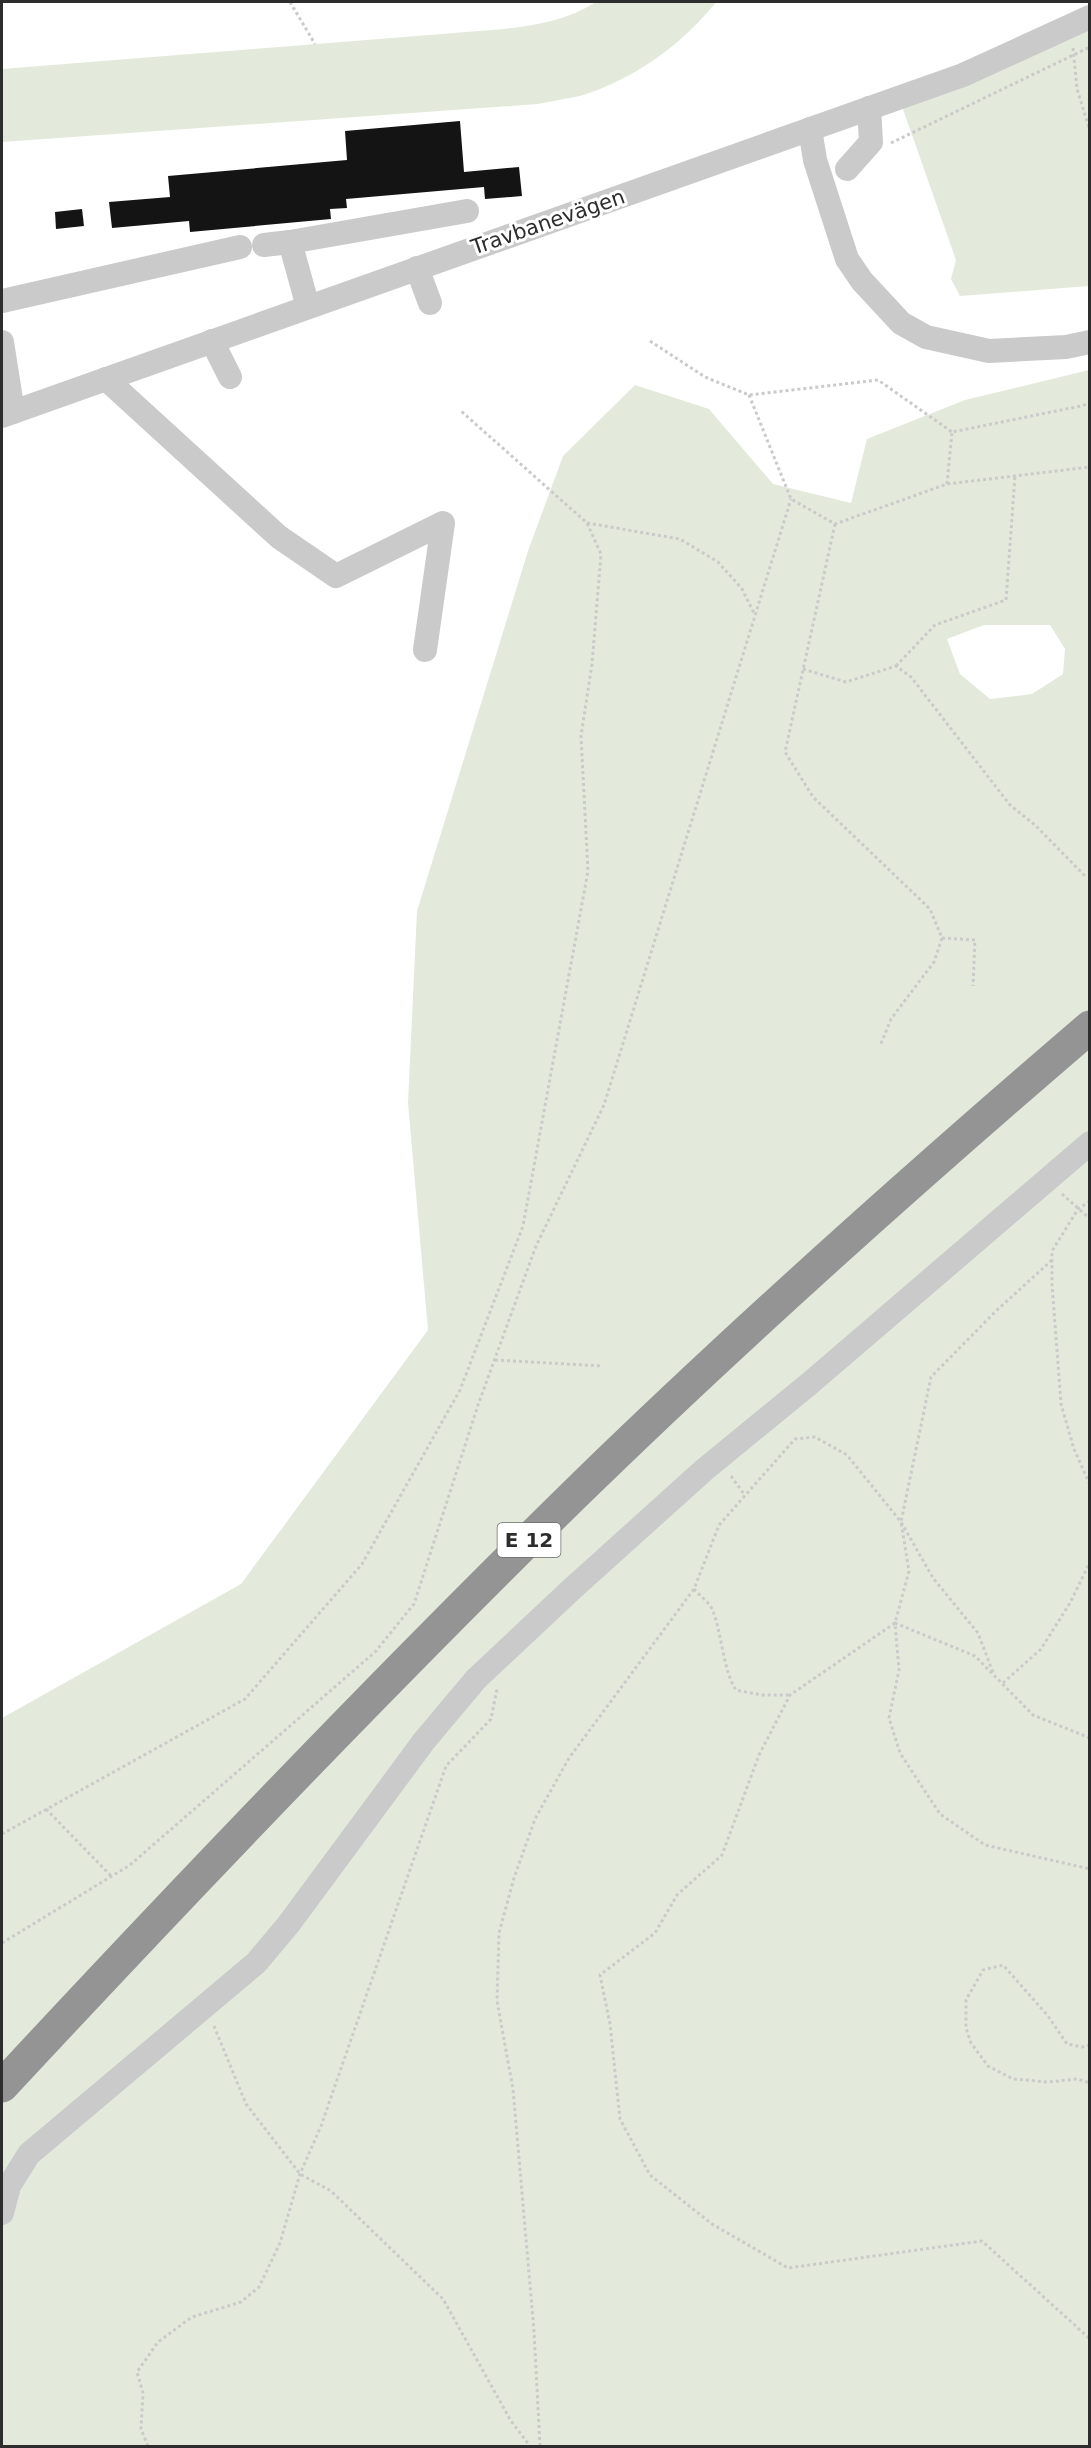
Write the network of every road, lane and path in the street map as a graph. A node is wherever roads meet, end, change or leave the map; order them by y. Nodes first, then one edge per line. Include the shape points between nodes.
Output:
1 (290, 2) edge
2 (1081, 21) edge
3 (315, 44) dead end
4 (1089, 47) edge
5 (1073, 55) junction
6 (870, 108) junction
7 (810, 129) junction
8 (1089, 131) edge
9 (887, 146) dead end
10 (847, 169) dead end
11 (467, 211) dead end
12 (290, 242) junction
13 (264, 245) dead end
14 (240, 248) dead end
15 (417, 268) junction
16 (2, 301) edge
17 (430, 303) dead end
18 (308, 307) junction
19 (212, 341) junction
20 (650, 341) dead end
21 (2, 342) edge
22 (1089, 342) edge
23 (230, 377) dead end
24 (106, 379) junction
25 (749, 395) junction
26 (1089, 403) edge
27 (461, 411) dead end
28 (7, 414) edge
29 (952, 432) junction
30 (1089, 467) edge
31 (1015, 476) junction
32 (947, 484) junction
33 (791, 499) junction
34 (586, 523) junction
35 (835, 524) junction
36 (754, 615) junction
37 (426, 650) dead end
38 (896, 666) junction
39 (803, 669) junction
40 (1085, 876) dead end
41 (942, 938) junction
42 (973, 986) dead end
43 (1089, 1001) edge
44 (1089, 1028) edge
45 (880, 1046) dead end
46 (1089, 1143) edge
47 (1089, 1201) edge
48 (1078, 1209) junction
49 (1089, 1219) edge
50 (1052, 1260) junction
51 (495, 1360) junction
52 (603, 1366) dead end
53 (1089, 1485) edge
54 (901, 1522) junction
55 (1089, 1562) edge
56 (694, 1589) junction
57 (895, 1623) junction
58 (497, 1660) junction
59 (994, 1675) junction
60 (1002, 1683) junction
61 (790, 1695) junction
62 (1089, 1738) edge
63 (46, 1809) junction
64 (2, 1834) edge
65 (1089, 1869) edge
66 (112, 1877) junction
67 (2, 1943) edge
68 (205, 2005) junction
69 (1089, 2045) edge
70 (2, 2057) edge
71 (1089, 2083) edge
72 (2, 2086) edge
73 (300, 2174) junction
74 (2, 2213) edge
75 (1089, 2339) edge
76 (148, 2446) edge
77 (530, 2446) edge
78 (540, 2446) edge

1 - 3 path
2 - 5 path
2 - 6 street, Travbanevägen via 963,75
4 - 5 path
5 - 8 path via 1077,89
5 - 9 path
6 - 7 street, Travbanevägen
6 - 10 street via 872,142
7 - 15 street, Travbanevägen
7 - 22 street via 815,160 844,252 862,281 901,323 926,337 989,351
11 - 12 street
12 - 13 street
12 - 18 street
14 - 16 street
15 - 17 street
15 - 18 street, Travbanevägen
18 - 19 street, Travbanevägen
19 - 23 street
19 - 24 street, Travbanevägen
20 - 25 path via 705,377
21 - 28 street
24 - 28 street, Travbanevägen
24 - 37 street via 279,537 336,576 443,524
25 - 29 path via 878,380
25 - 33 path
26 - 29 path
27 - 34 path
29 - 32 path
30 - 31 path
31 - 32 path
31 - 38 path via 1005,600 934,625
32 - 35 path
33 - 35 path
33 - 36 path
34 - 36 path via 680,539 718,562 742,589
34 - 63 path via 601,554 592,664 581,736 588,871 523,1226 460,1390 362,1564 245,1699
35 - 39 path
36 - 51 path via 604,1105 536,1246
38 - 39 path via 846,682
38 - 40 path via 910,677 1010,805
39 - 41 path via 785,752 813,797 930,909
41 - 42 path via 975,940
41 - 45 path via 934,962 891,1019
43 - 70 highway, E 12 via 821,1239 560,1485 402,1640
44 - 72 highway, E 12 via 930,1164 576,1494 189,1887
46 - 58 street via 704,1470
47 - 48 path
48 - 49 path
48 - 50 path via 1052,1251
50 - 53 path via 1061,1404
50 - 54 path via 931,1377
51 - 52 path
51 - 66 path via 414,1605 375,1652
54 - 56 path via 847,1455 815,1437 795,1438 718,1524
54 - 57 path via 909,1571
54 - 59 path via 933,1578 978,1633
55 - 60 path via 1070,1603 1041,1649
56 - 61 path via 712,1609 729,1679 736,1690
56 - 78 path via 569,1758 535,1819 499,1933 497,2001 513,2089
57 - 59 path via 975,1656
57 - 61 path
57 - 65 path via 899,1670 889,1718 900,1753 940,1814 985,1845
58 - 68 street via 424,1741 256,1963
58 - 73 path via 498,1685 491,1719 446,1766 321,2126
59 - 60 path
60 - 62 path via 1034,1715
61 - 75 path via 759,1755 722,1855 677,1895 655,1933 600,1975 610,2024 620,2119 650,2175 712,2224 788,2268 982,2241
63 - 64 path
63 - 66 path
66 - 67 path
68 - 73 path via 246,2104
68 - 74 street via 29,2154 9,2187
69 - 71 path via 1067,2044 1003,1965 983,1970 966,2000 966,2028 987,2066 1013,2079 1077,2079
73 - 76 path via 280,2243 260,2287 241,2302 192,2317 158,2342 137,2372 143,2393 141,2429
73 - 77 path via 331,2191 443,2299 511,2421

